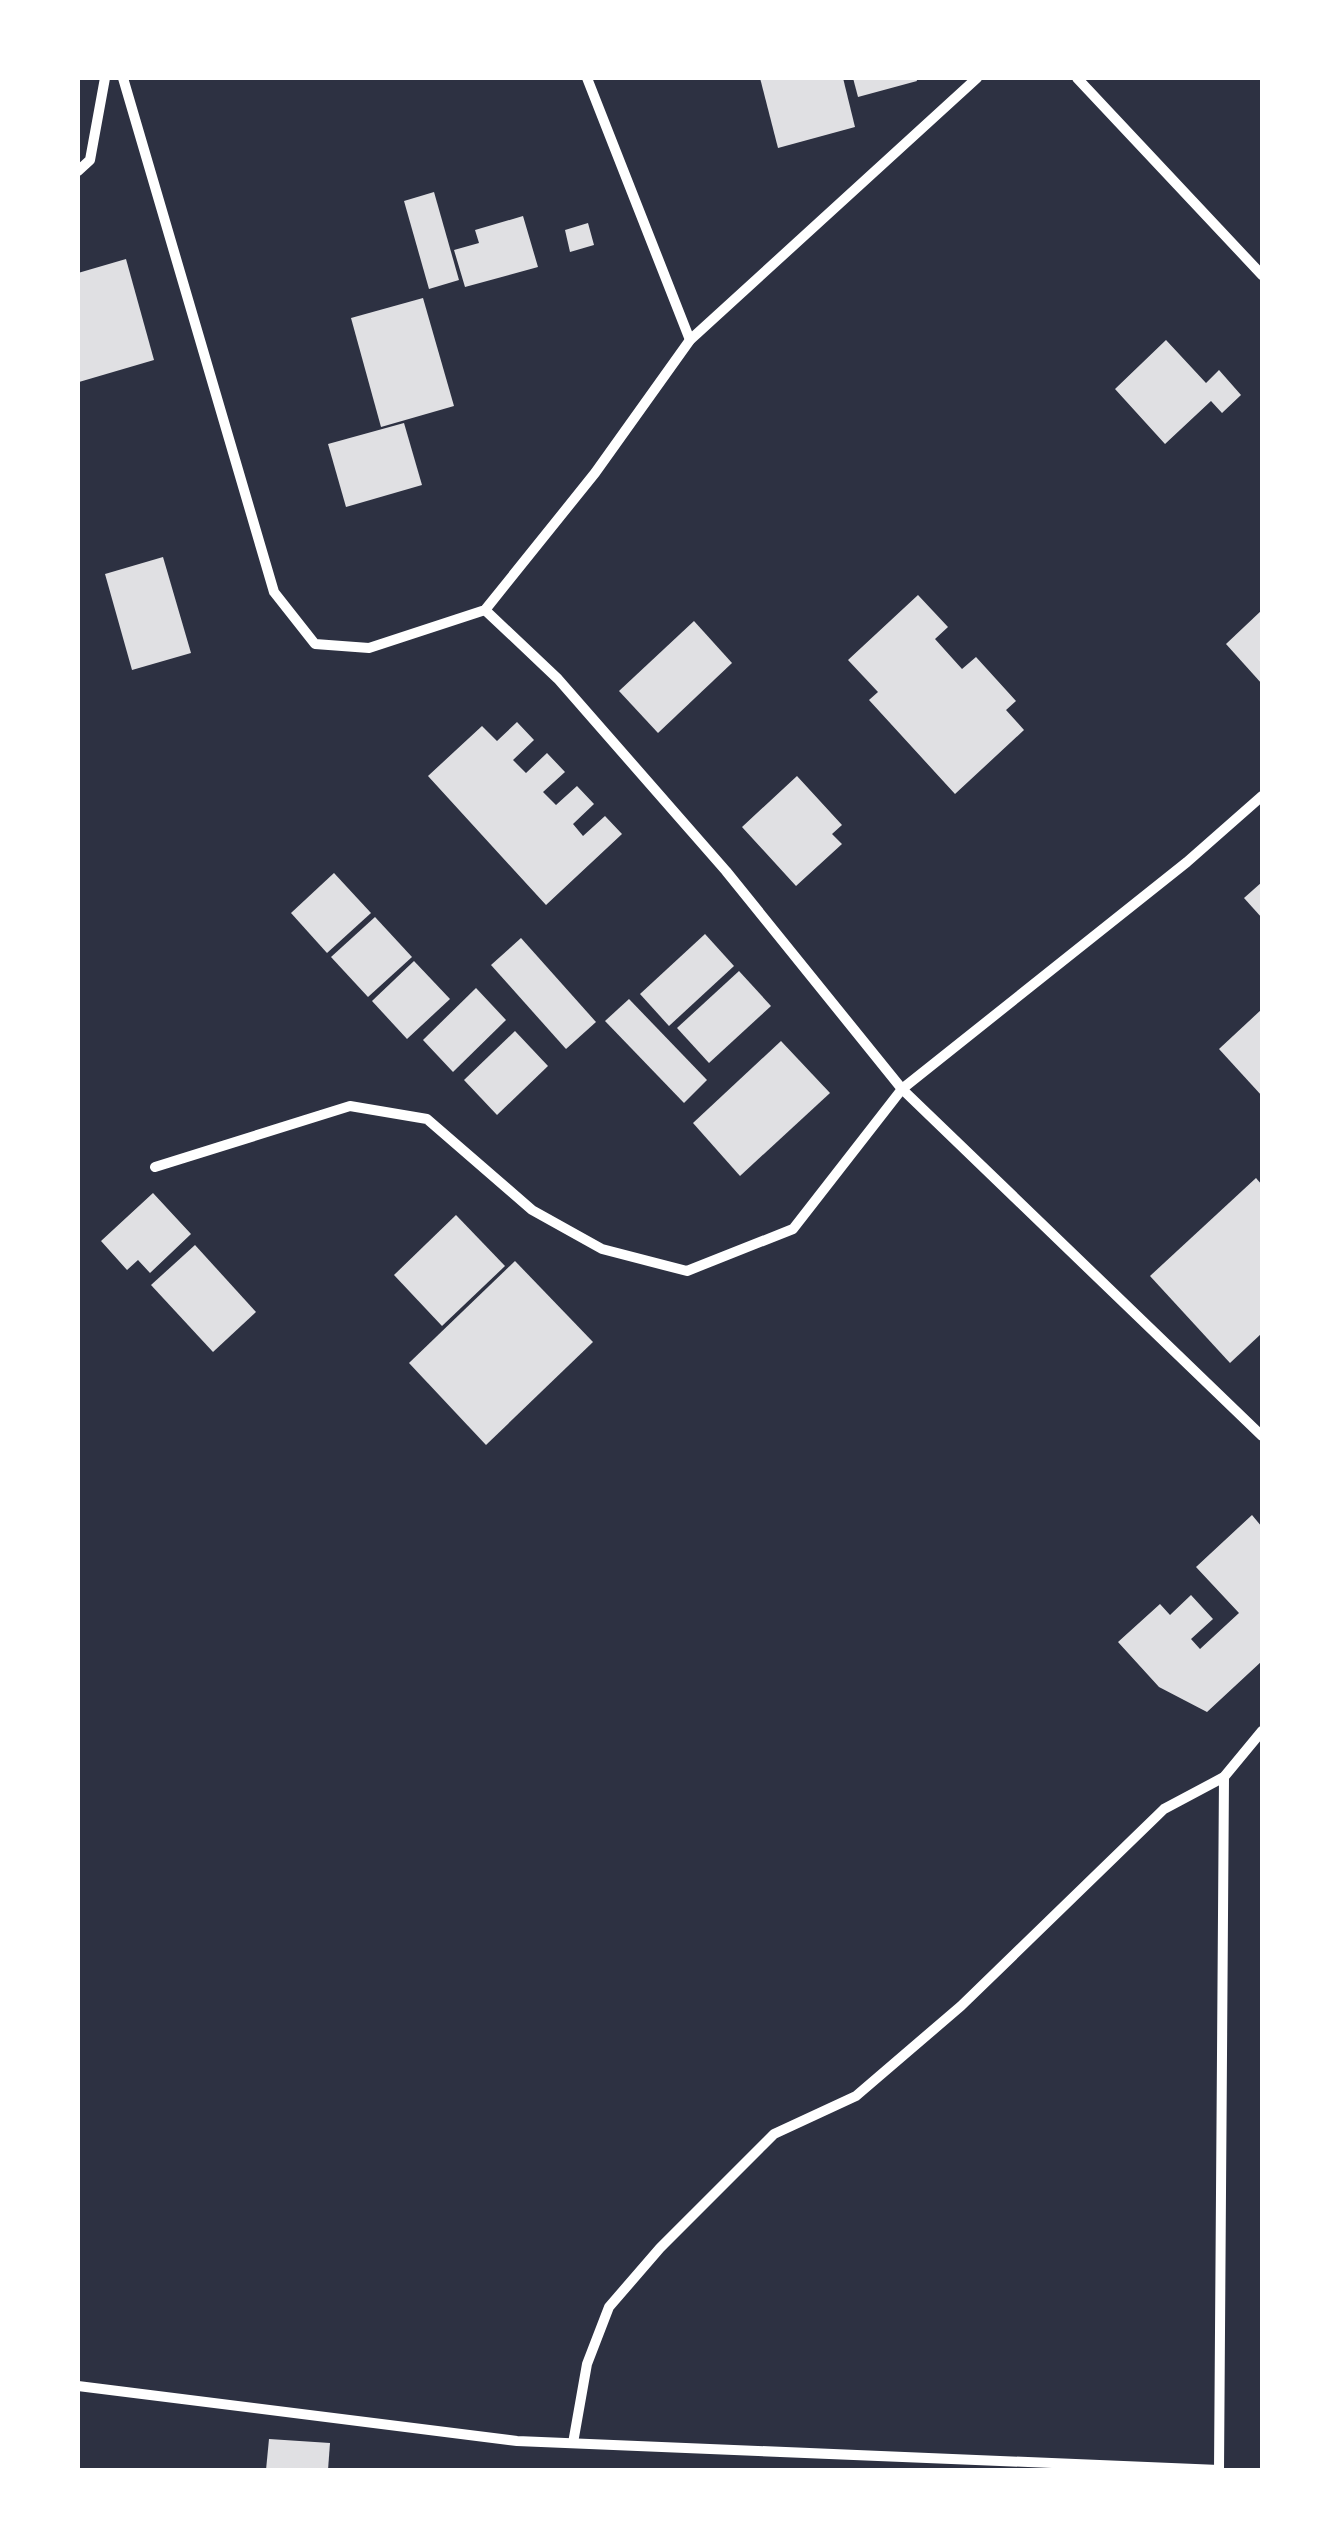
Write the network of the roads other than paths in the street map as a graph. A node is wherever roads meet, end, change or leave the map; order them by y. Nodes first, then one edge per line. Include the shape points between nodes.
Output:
1 (106, 78) edge
2 (123, 78) edge
3 (587, 78) edge
4 (976, 78) edge
5 (1077, 78) edge
6 (78, 171) edge
7 (1262, 275) edge
8 (690, 340) junction
9 (485, 610) junction
10 (1262, 796) edge
11 (902, 1090) junction
12 (156, 1168) dead end
13 (1262, 1436) edge
14 (1262, 1731) edge
15 (1224, 1777) junction
16 (78, 2386) edge
17 (573, 2443) junction
18 (1219, 2470) edge

1 - 6 street via 90,160
2 - 9 street via 274,592 315,644 369,648
3 - 8 street
4 - 8 street
5 - 7 street
8 - 9 street via 596,473
9 - 11 street via 558,679 687,826
10 - 11 street
11 - 12 street via 794,1229 688,1271 602,1249 532,1210 428,1119 350,1106
11 - 13 street
14 - 15 street
15 - 17 street via 1164,1809 960,2006 856,2096 774,2134 660,2248 609,2306 587,2364
15 - 18 street
16 - 17 street
17 - 18 street

